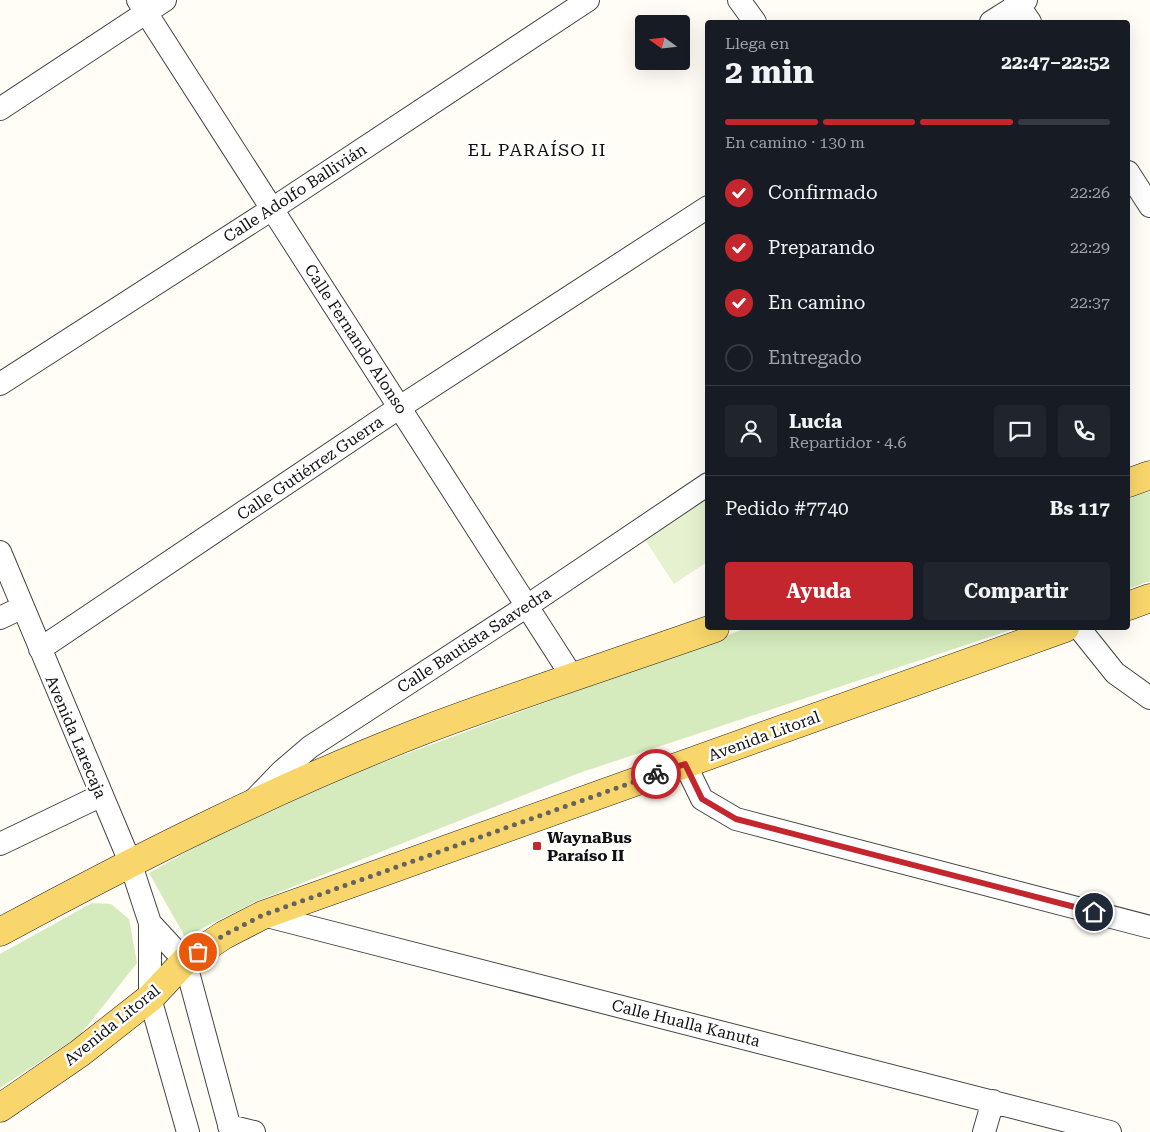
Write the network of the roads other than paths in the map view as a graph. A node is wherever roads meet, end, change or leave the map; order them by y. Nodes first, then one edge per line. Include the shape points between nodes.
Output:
1 (166, 0) edge
2 (588, 0) edge
3 (739, 0) edge
4 (142, 6) edge
5 (1022, 7) edge
6 (754, 20) edge
7 (995, 20) edge
8 (0, 109) edge
9 (1130, 175) edge
10 (1150, 206) edge
11 (272, 209) junction
12 (705, 209) edge
13 (0, 384) edge
14 (400, 407) junction
15 (1150, 475) edge
16 (1130, 481) edge
17 (705, 486) edge
18 (0, 552) edge
19 (1150, 598) edge
20 (1130, 605) edge
21 (527, 606) junction
22 (23, 607) junction
23 (0, 618) edge
24 (709, 630) edge
25 (1059, 630) edge
26 (1080, 630) edge
27 (40, 649) junction
28 (573, 678) junction
29 (1150, 698) edge
30 (685, 764) junction
31 (100, 796) junction
32 (249, 805) junction
33 (0, 844) edge
34 (130, 862) junction
35 (263, 915) junction
36 (150, 923) junction
37 (1150, 927) edge
38 (0, 932) edge
39 (185, 961) junction
40 (150, 998) junction
41 (993, 1101) junction
42 (0, 1108) edge
43 (230, 1129) edge
44 (188, 1132) edge
45 (254, 1132) edge
46 (984, 1132) edge
47 (1110, 1132) edge

1 - 4 street
2 - 11 street, Calle Adolfo Ballivián
3 - 6 street
4 - 8 street
4 - 11 street, Calle Fernando Alonso
5 - 7 street
9 - 10 street
11 - 13 street, Calle Adolfo Ballivián
11 - 14 street, Calle Fernando Alonso
12 - 14 street, Calle Gutiérrez Guerra
14 - 21 street, Calle Fernando Alonso
14 - 27 street, Calle Gutiérrez Guerra
15 - 16 main road
17 - 21 street, Calle Bautista Saavedra
18 - 22 street, Avenida Larecaja
19 - 20 main road
21 - 28 street, Calle Fernando Alonso
21 - 32 street, Calle Bautista Saavedra via 310,747
22 - 23 street
22 - 27 street, Avenida Larecaja
24 - 28 main road
25 - 30 main road, Avenida Litoral
26 - 29 street via 1115,673
27 - 31 street, Avenida Larecaja
28 - 32 main road via 427,729
30 - 35 main road, Avenida Litoral
30 - 37 street via 702,799 736,819
31 - 33 street
31 - 34 street, Avenida Larecaja
32 - 34 main road
34 - 36 street, Avenida Larecaja
34 - 38 main road
35 - 39 main road, Avenida Litoral via 224,935
35 - 41 street, Calle Hualla Kanuta
36 - 39 street, Avenida Larecaja
36 - 40 street, Avenida Larecaja
39 - 40 main road, Avenida Litoral
39 - 43 street, Avenida Larecaja
40 - 42 main road, Avenida Litoral via 80,1053
40 - 44 street, Avenida Larecaja
41 - 46 street
41 - 47 street, Calle Hualla Kanuta
43 - 45 street

